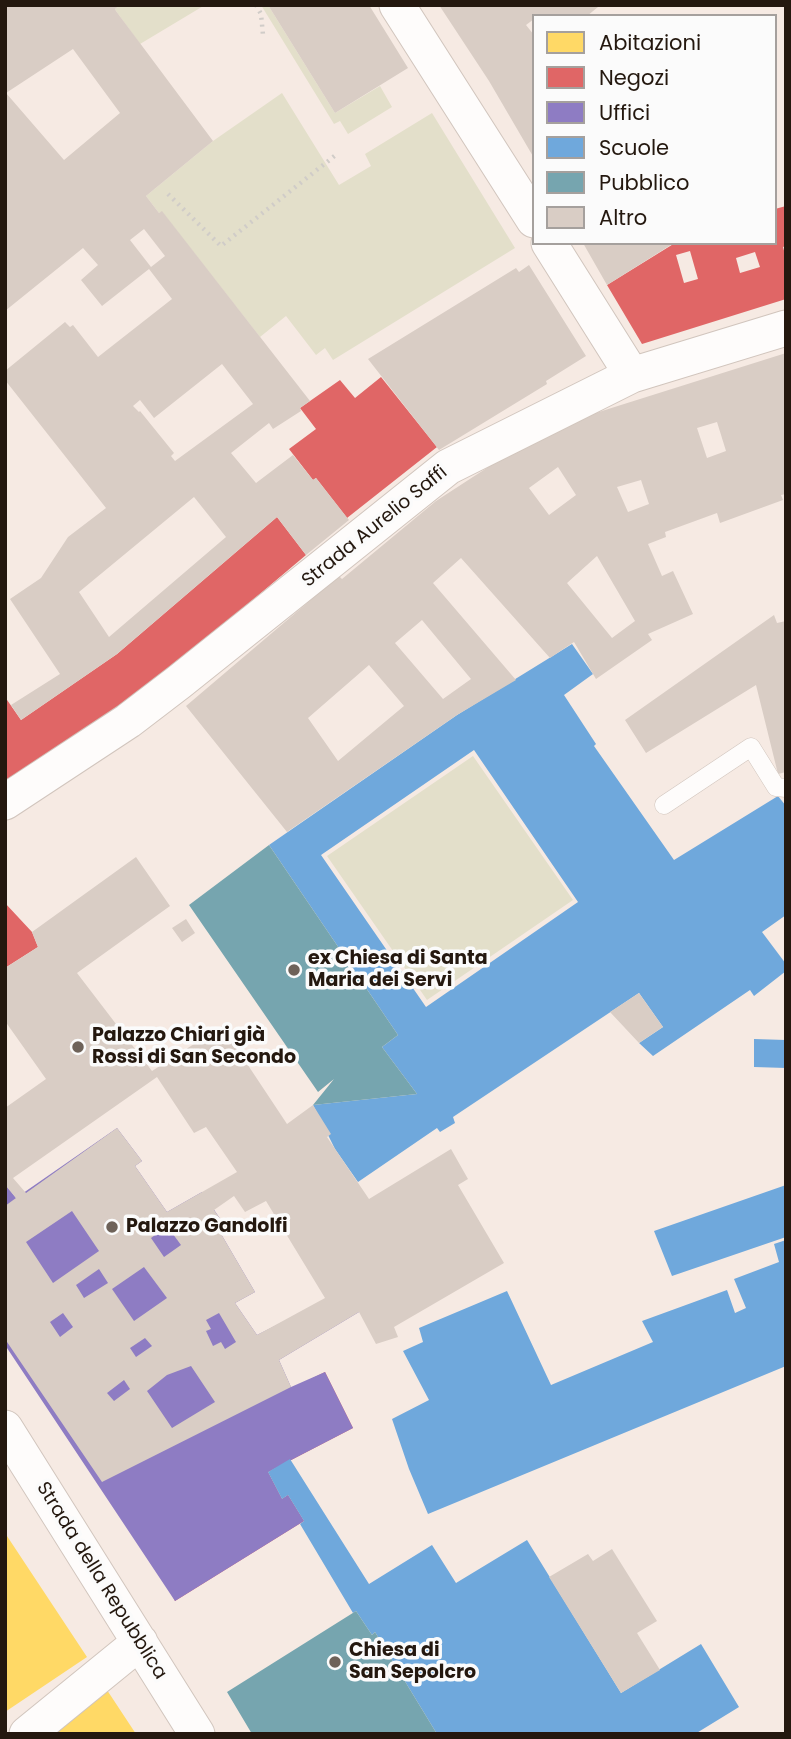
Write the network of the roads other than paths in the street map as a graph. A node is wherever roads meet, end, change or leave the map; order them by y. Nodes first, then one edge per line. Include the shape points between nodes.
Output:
1 (397, 5) edge
2 (532, 217) edge
3 (550, 245) edge
4 (786, 328) edge
5 (632, 375) junction
6 (786, 789) edge
7 (5, 802) edge
8 (664, 805) dead end
9 (5, 1428) edge
10 (140, 1642) junction
11 (27, 1734) edge
12 (197, 1734) edge

1 - 2 street
3 - 5 street
4 - 5 street, Strada Aurelio Saffi
5 - 7 street, Strada Aurelio Saffi via 448,467 159,698
6 - 8 lane via 776,787 751,747
9 - 10 street, Strada della Repubblica
10 - 11 street
10 - 12 street, Strada della Repubblica

